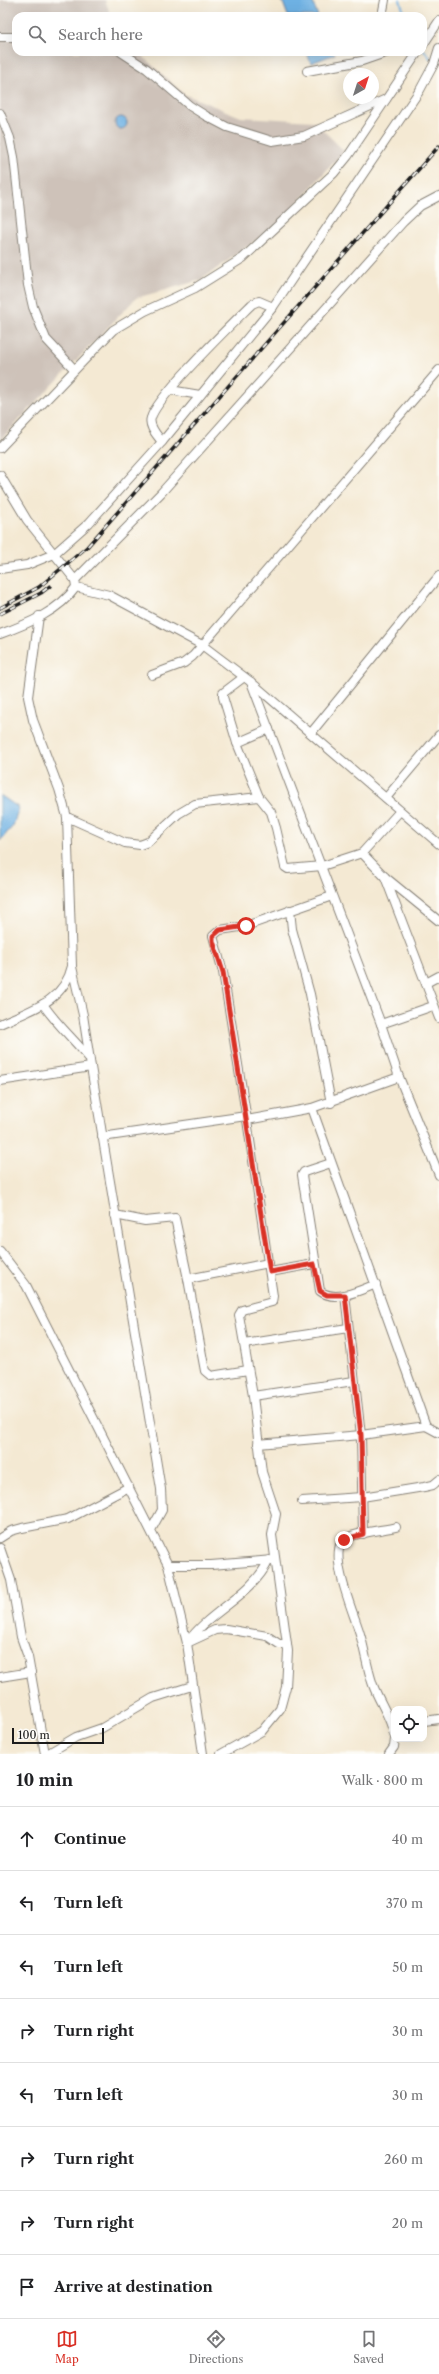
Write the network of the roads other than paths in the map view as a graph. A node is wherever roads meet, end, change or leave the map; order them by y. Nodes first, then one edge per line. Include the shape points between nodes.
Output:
1 (385, 0) edge
2 (383, 12) edge
3 (439, 21) edge
4 (0, 37) edge
5 (12, 37) edge
6 (427, 38) edge
7 (439, 48) edge
8 (127, 56) edge
9 (376, 56) edge
10 (413, 56) edge
11 (307, 71) dead end
12 (386, 99) junction
13 (0, 113) edge
14 (439, 196) edge
15 (273, 307) junction
16 (74, 369) junction
17 (439, 370) edge
18 (170, 390) junction
19 (200, 395) junction
20 (162, 442) junction
21 (0, 448) edge
22 (0, 474) edge
23 (54, 554) junction
24 (0, 570) edge
25 (439, 576) edge
26 (76, 583) junction
27 (39, 616) junction
28 (0, 634) edge
29 (202, 645) junction
30 (152, 675) dead end
31 (247, 679) junction
32 (269, 729) junction
33 (311, 733) junction
34 (439, 735) edge
35 (236, 743) junction
36 (259, 797) junction
37 (386, 798) junction
38 (400, 811) junction
39 (67, 817) junction
40 (439, 843) edge
41 (362, 853) junction
42 (322, 866) junction
43 (385, 877) junction
44 (332, 896) junction
45 (290, 910) junction
46 (439, 921) edge
47 (72, 966) junction
48 (439, 976) edge
49 (426, 983) junction
50 (44, 1004) junction
51 (433, 1006) junction
52 (439, 1018) edge
53 (0, 1024) edge
54 (382, 1024) junction
55 (89, 1058) junction
56 (91, 1067) junction
57 (399, 1077) junction
58 (0, 1081) edge
59 (331, 1103) junction
60 (312, 1108) junction
61 (247, 1118) junction
62 (102, 1137) junction
63 (331, 1163) junction
64 (439, 1176) edge
65 (115, 1215) junction
66 (0, 1251) edge
67 (269, 1263) junction
68 (314, 1264) junction
69 (270, 1272) junction
70 (188, 1279) junction
71 (376, 1284) junction
72 (345, 1295) junction
73 (348, 1328) junction
74 (244, 1344) junction
75 (248, 1370) junction
76 (354, 1381) junction
77 (253, 1396) junction
78 (426, 1426) junction
79 (439, 1433) edge
80 (361, 1435) junction
81 (258, 1444) junction
82 (439, 1480) edge
83 (129, 1487) junction
84 (362, 1497) junction
85 (302, 1501) dead end
86 (396, 1527) dead end
87 (151, 1530) junction
88 (363, 1534) junction
89 (0, 1538) edge
90 (0, 1548) edge
91 (272, 1560) junction
92 (168, 1565) junction
93 (186, 1643) junction
94 (287, 1644) junction
95 (31, 1672) junction
96 (0, 1677) edge
97 (192, 1686) junction
98 (439, 1719) edge
99 (391, 1720) edge
100 (427, 1721) edge
101 (395, 1742) edge
102 (46, 1754) edge
103 (203, 1754) edge
104 (221, 1754) edge
105 (389, 1754) edge

1 - 2 street
3 - 6 street
4 - 5 street
7 - 15 street via 434,64 420,90
8 - 12 street via 206,116 227,127 272,141 304,136
9 - 11 street
10 - 12 street
12 - 16 street via 334,173 243,258 195,288 123,322
13 - 16 street via 14,157 28,285 33,307 46,339
14 - 26 street via 420,206 403,222
15 - 18 street via 259,302 252,304
15 - 19 street
16 - 21 street
17 - 29 street
18 - 19 street
18 - 20 street via 150,419 151,426
19 - 20 street
20 - 23 street via 89,523
22 - 23 street via 26,520
23 - 24 street via 27,565
23 - 26 street
25 - 33 street
26 - 27 street via 66,600
26 - 29 street via 109,596
27 - 28 street
27 - 39 street via 28,697 33,720
29 - 30 street via 184,663
29 - 31 street
31 - 32 street
31 - 33 street
31 - 35 street via 223,693
32 - 35 street
32 - 42 street
33 - 37 street
34 - 37 street
35 - 36 street
36 - 39 street via 195,804 178,814 148,842 140,845 125,843
36 - 42 street via 270,812 276,828 285,867 288,869
37 - 38 street
38 - 40 street
38 - 41 street
39 - 47 street
41 - 42 street
41 - 43 street
42 - 44 street
43 - 46 street
43 - 49 street
44 - 45 street
44 - 54 street
45 - 59 street via 292,928 310,994
45 - 61 street via 246,926 220,930 213,936 223,972
47 - 50 street via 69,978 54,998
47 - 55 street
48 - 49 street
49 - 51 street
50 - 53 street
50 - 55 street via 62,1029 77,1042
51 - 52 street
51 - 54 street
54 - 57 street
55 - 56 street
56 - 58 street
56 - 62 street
57 - 59 street
57 - 64 street
59 - 60 street
60 - 61 street
60 - 63 street
61 - 62 street
61 - 67 street
62 - 65 street
63 - 68 street via 304,1172 302,1175
63 - 71 street
65 - 70 street via 145,1221 175,1218
65 - 87 street via 161,1489 162,1510
66 - 83 street via 26,1285
67 - 69 street
67 - 70 street
68 - 69 street
68 - 72 street via 320,1291 327,1295
69 - 74 street via 274,1296 272,1302 240,1312
70 - 75 street via 205,1371 211,1376
71 - 72 street
71 - 78 street
72 - 73 street
73 - 74 street
73 - 76 street
74 - 75 street
75 - 77 street
76 - 77 street
76 - 80 street
77 - 81 street
78 - 79 street
78 - 80 street
80 - 81 street
80 - 84 street
81 - 91 street via 262,1472 276,1514 272,1535
82 - 84 street via 424,1488
83 - 87 street
83 - 89 street via 68,1519 11,1531
84 - 85 street
84 - 88 street
86 - 88 street
87 - 92 street
88 - 99 street via 347,1538 341,1543 339,1556 342,1577 372,1684
90 - 95 street via 11,1580 21,1637
91 - 92 street via 211,1565
91 - 93 street via 261,1576 197,1628
91 - 94 street
92 - 93 street
93 - 94 street via 215,1630 226,1629 267,1636 279,1644
93 - 97 street
94 - 104 street via 286,1687 280,1709 262,1731
95 - 96 street
95 - 102 street
97 - 102 street via 153,1698 102,1728
97 - 103 street
98 - 100 street
101 - 105 street

